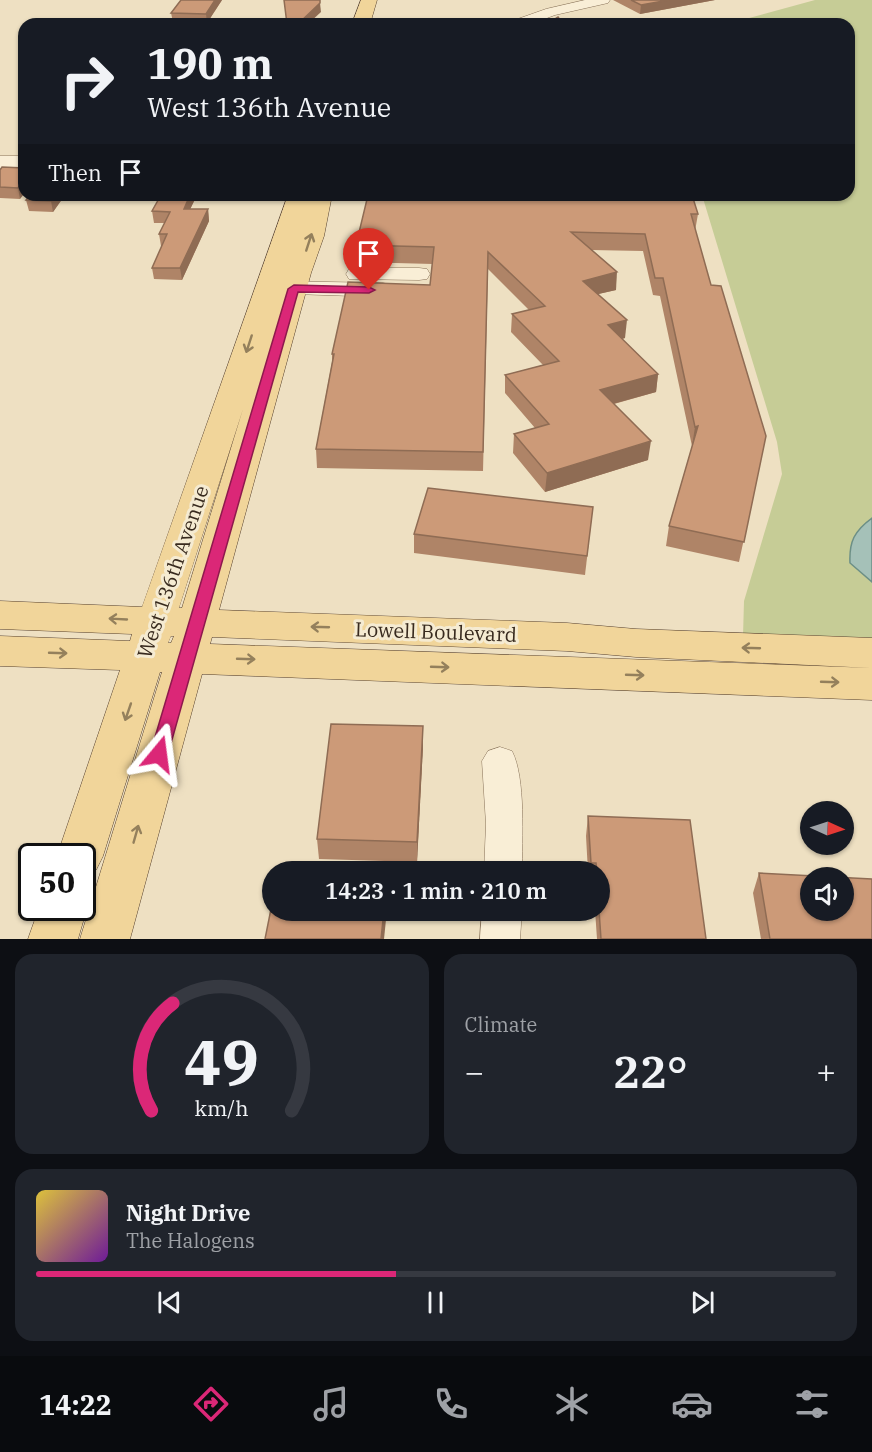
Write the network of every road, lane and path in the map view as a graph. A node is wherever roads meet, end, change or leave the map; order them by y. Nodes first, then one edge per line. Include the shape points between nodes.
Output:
1 (369, 0) edge
2 (603, 0) edge
3 (363, 18) edge
4 (534, 18) edge
5 (0, 162) edge
6 (18, 162) edge
7 (299, 201) edge
8 (319, 201) edge
9 (283, 281) junction
10 (418, 283) edge
11 (0, 615) edge
12 (150, 639) junction
13 (192, 640) junction
14 (0, 651) edge
15 (872, 653) edge
16 (872, 684) edge
17 (500, 761) dead end
18 (84, 843) edge
19 (503, 861) edge
20 (59, 921) edge
21 (501, 921) edge
22 (53, 939) edge
23 (105, 939) edge
24 (500, 939) edge

1 - 3 main road
2 - 4 street
5 - 6 street
7 - 9 main road, West 136th Avenue
9 -> 8 main road, West 136th Avenue via 311,236
9 - 10 street
9 -> 12 main road, West 136th Avenue
9 - 13 main road, West 136th Avenue
12 -> 11 main road, Lowell Boulevard
12 - 13 main road, Lowell Boulevard
14 -> 12 main road, Lowell Boulevard
12 -> 18 main road, West 136th Avenue
15 -> 13 main road, Lowell Boulevard via 567,637
13 -> 16 main road, Lowell Boulevard
23 -> 13 main road, West 136th Avenue
17 - 19 street
20 - 22 main road
21 - 24 street

